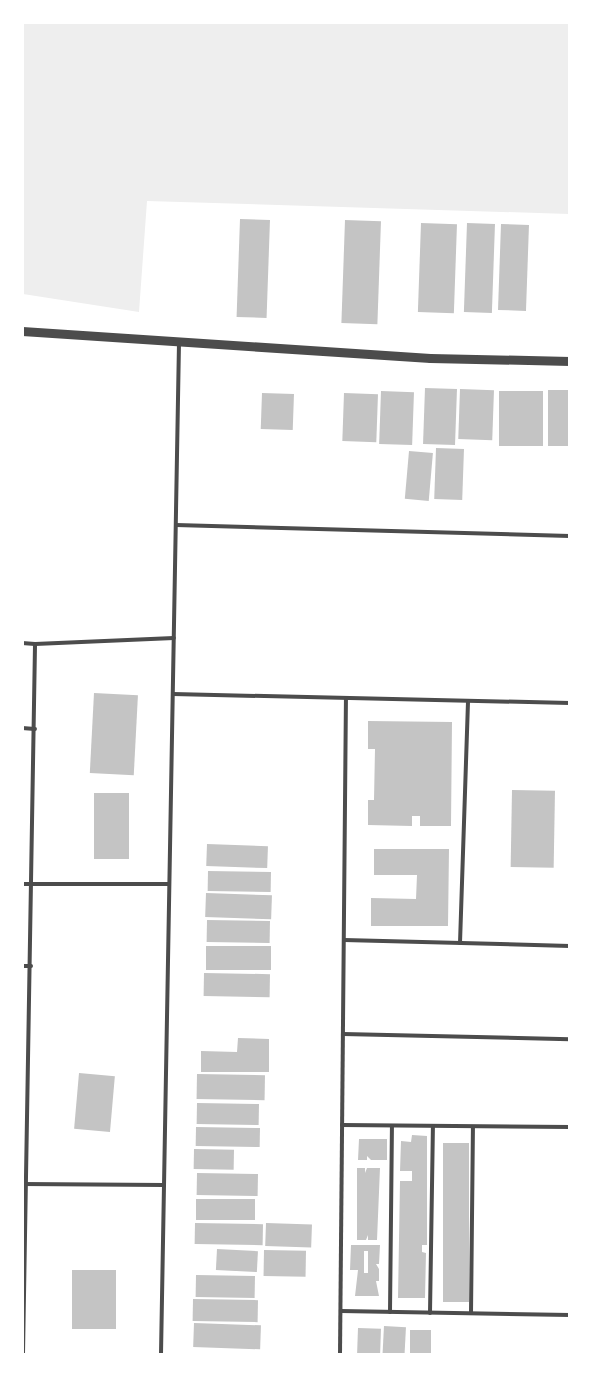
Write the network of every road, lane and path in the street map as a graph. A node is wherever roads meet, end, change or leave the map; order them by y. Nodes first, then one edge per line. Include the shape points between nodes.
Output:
1 (22, 331) edge
2 (179, 341) junction
3 (570, 361) edge
4 (176, 525) junction
5 (570, 536) edge
6 (174, 638) junction
7 (22, 644) edge
8 (35, 644) junction
9 (172, 694) junction
10 (346, 698) junction
11 (468, 701) junction
12 (570, 703) edge
13 (22, 728) edge
14 (35, 729) junction
15 (22, 884) edge
16 (33, 884) junction
17 (169, 884) junction
18 (344, 940) junction
19 (460, 943) junction
20 (570, 946) edge
21 (22, 966) edge
22 (31, 966) junction
23 (343, 1034) junction
24 (570, 1039) edge
25 (342, 1125) junction
26 (392, 1126) junction
27 (433, 1126) junction
28 (473, 1126) junction
29 (570, 1127) edge
30 (25, 1184) edge
31 (164, 1185) junction
32 (341, 1311) junction
33 (390, 1312) junction
34 (430, 1312) junction
35 (471, 1313) junction
36 (570, 1316) edge
37 (23, 1354) edge
38 (161, 1354) edge
39 (340, 1354) edge

1 - 2 street
2 - 3 street via 430,358
2 - 4 lane
4 - 5 lane
4 - 6 lane
6 - 8 lane
6 - 9 lane
7 - 8 lane
8 - 14 lane
9 - 10 lane
9 - 17 lane
10 - 11 lane
10 - 18 lane
11 - 12 lane
11 - 19 lane
13 - 14 lane
14 - 16 lane
15 - 16 lane
16 - 17 lane
16 - 22 lane
17 - 31 lane
18 - 19 lane
18 - 23 lane
19 - 20 lane
21 - 22 lane
22 - 30 lane
23 - 24 lane
23 - 25 lane
25 - 26 lane
25 - 32 lane
26 - 27 lane
26 - 33 lane
27 - 28 lane
27 - 34 lane
28 - 29 lane
28 - 35 lane
30 - 31 lane
30 - 37 lane
31 - 38 lane
32 - 33 lane
32 - 39 lane
33 - 34 lane
34 - 35 lane
35 - 36 lane

